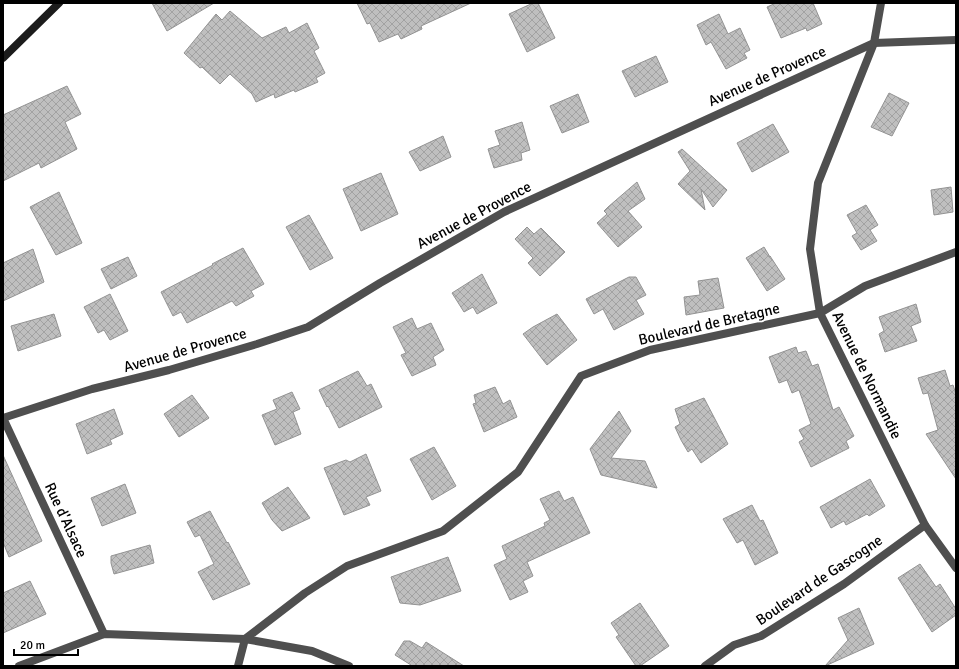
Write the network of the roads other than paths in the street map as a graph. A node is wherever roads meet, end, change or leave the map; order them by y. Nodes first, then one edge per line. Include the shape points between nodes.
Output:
1 (59, 3) edge
2 (881, 3) edge
3 (956, 40) edge
4 (874, 43) junction
5 (3, 58) edge
6 (956, 252) edge
7 (820, 313) junction
8 (3, 418) edge
9 (925, 524) junction
10 (956, 568) edge
11 (104, 634) junction
12 (245, 639) junction
13 (19, 666) edge
14 (238, 666) edge
15 (350, 666) edge
16 (705, 666) edge

1 - 5 street
2 - 4 street, Avenue de Normandie
3 - 4 street, Avenue de Provence
4 - 7 street, Avenue de Normandie via 818,183 810,249
4 - 8 street, Avenue de Provence via 504,212 308,327
6 - 7 street, Boulevard de Bretagne via 865,286
7 - 9 street, Avenue de Normandie
7 - 12 street, Boulevard de Bretagne via 650,350 581,376 518,472 443,532 347,566 304,593
8 - 11 street, Rue d'Alsace
9 - 10 street, Avenue de Normandie
9 - 16 street, Boulevard de Gascogne via 844,584 761,636 734,645
11 - 12 street
11 - 13 street
12 - 14 street
12 - 15 street via 312,651

